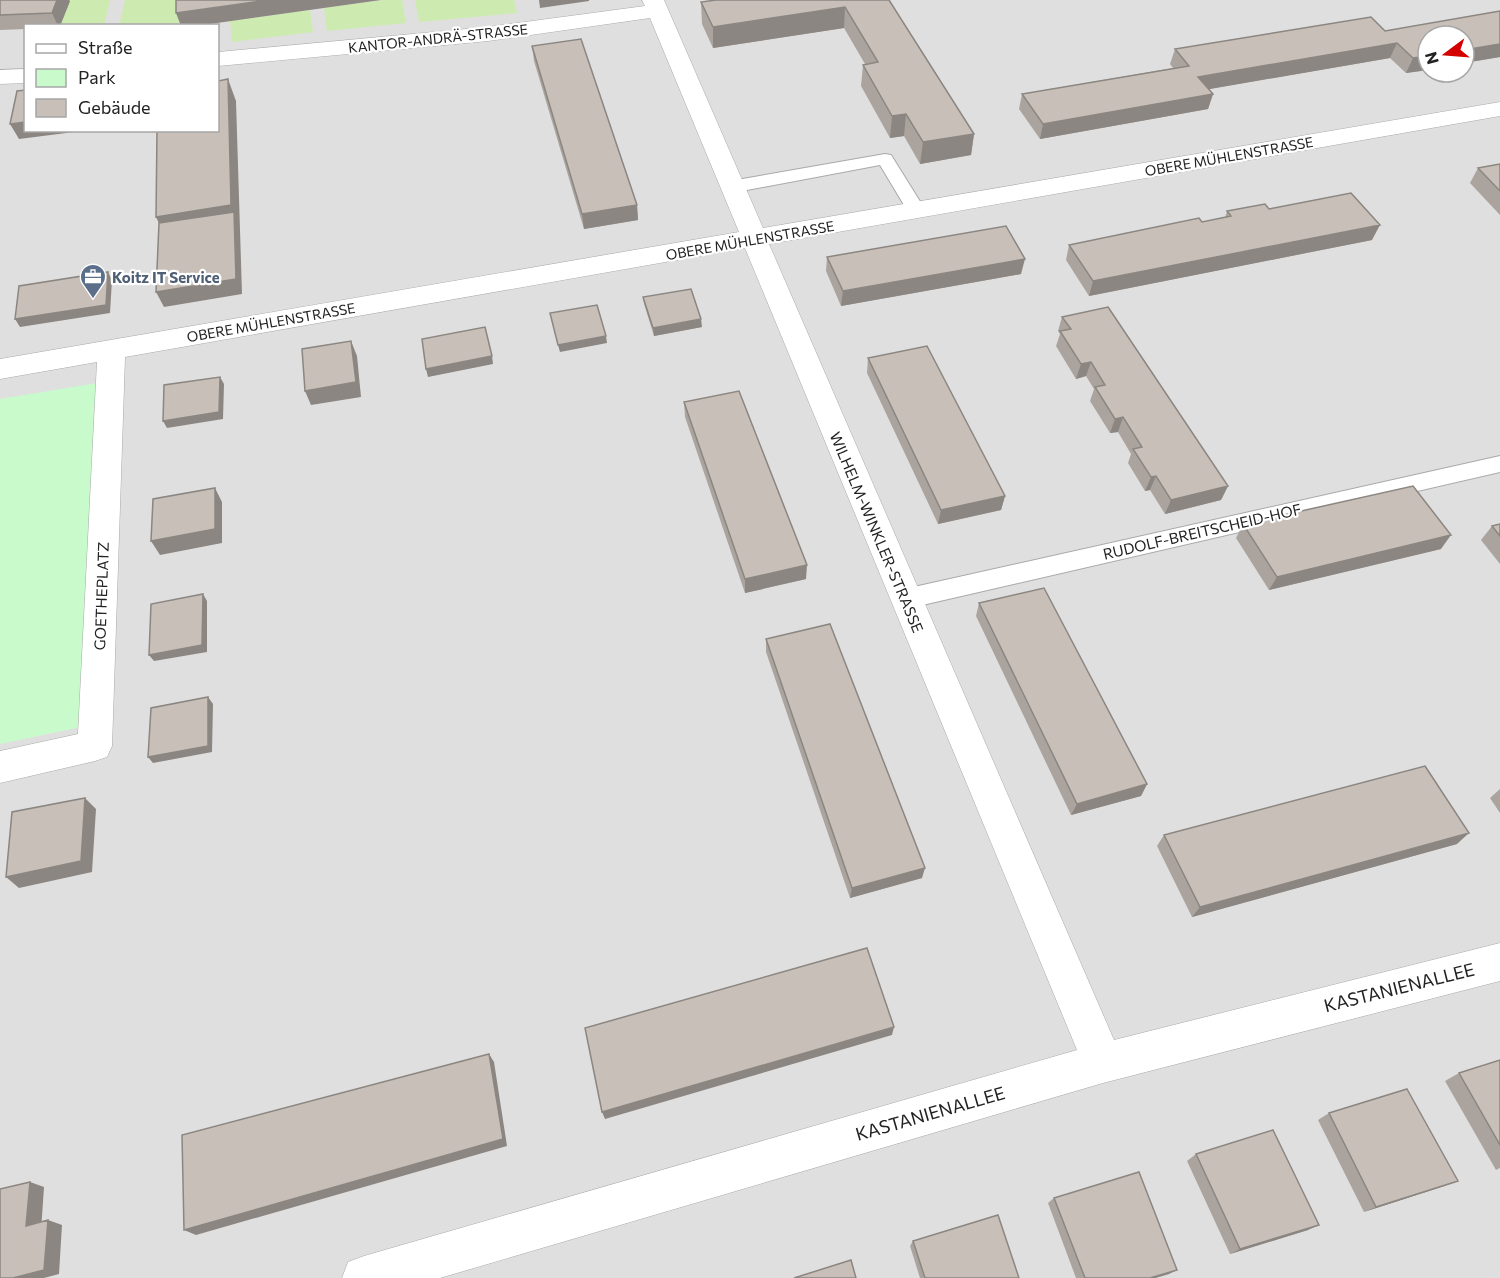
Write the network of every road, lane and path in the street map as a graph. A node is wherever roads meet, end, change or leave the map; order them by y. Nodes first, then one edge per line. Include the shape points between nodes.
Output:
1 (655, 5) edge
2 (219, 60) edge
3 (24, 76) edge
4 (0, 77) edge
5 (1500, 109) edge
6 (731, 187) junction
7 (917, 211) junction
8 (753, 239) junction
9 (111, 350) junction
10 (0, 369) edge
11 (1500, 464) edge
12 (905, 599) junction
13 (0, 766) edge
14 (1500, 962) edge
15 (1103, 1063) junction
16 (364, 1278) edge

1 - 2 street, KANTOR-ANDRÄ-STRASSE via 488,34
1 - 6 street, WILHELM-WINKLER-STRASSE
3 - 4 street
5 - 7 street, OBERE MÜHLENSTRASSE
6 - 7 lane via 885,159
6 - 8 street, WILHELM-WINKLER-STRASSE
7 - 8 street, OBERE MÜHLENSTRASSE
8 - 9 street, OBERE MÜHLENSTRASSE
8 - 12 street, WILHELM-WINKLER-STRASSE
9 - 10 street, OBERE MÜHLENSTRASSE
9 - 13 street, GOETHEPLATZ via 95,746
11 - 12 lane, RUDOLF-BREITSCHEID-HOF
12 - 15 street, WILHELM-WINKLER-STRASSE
14 - 15 street, KASTANIENALLEE
15 - 16 street, KASTANIENALLEE

